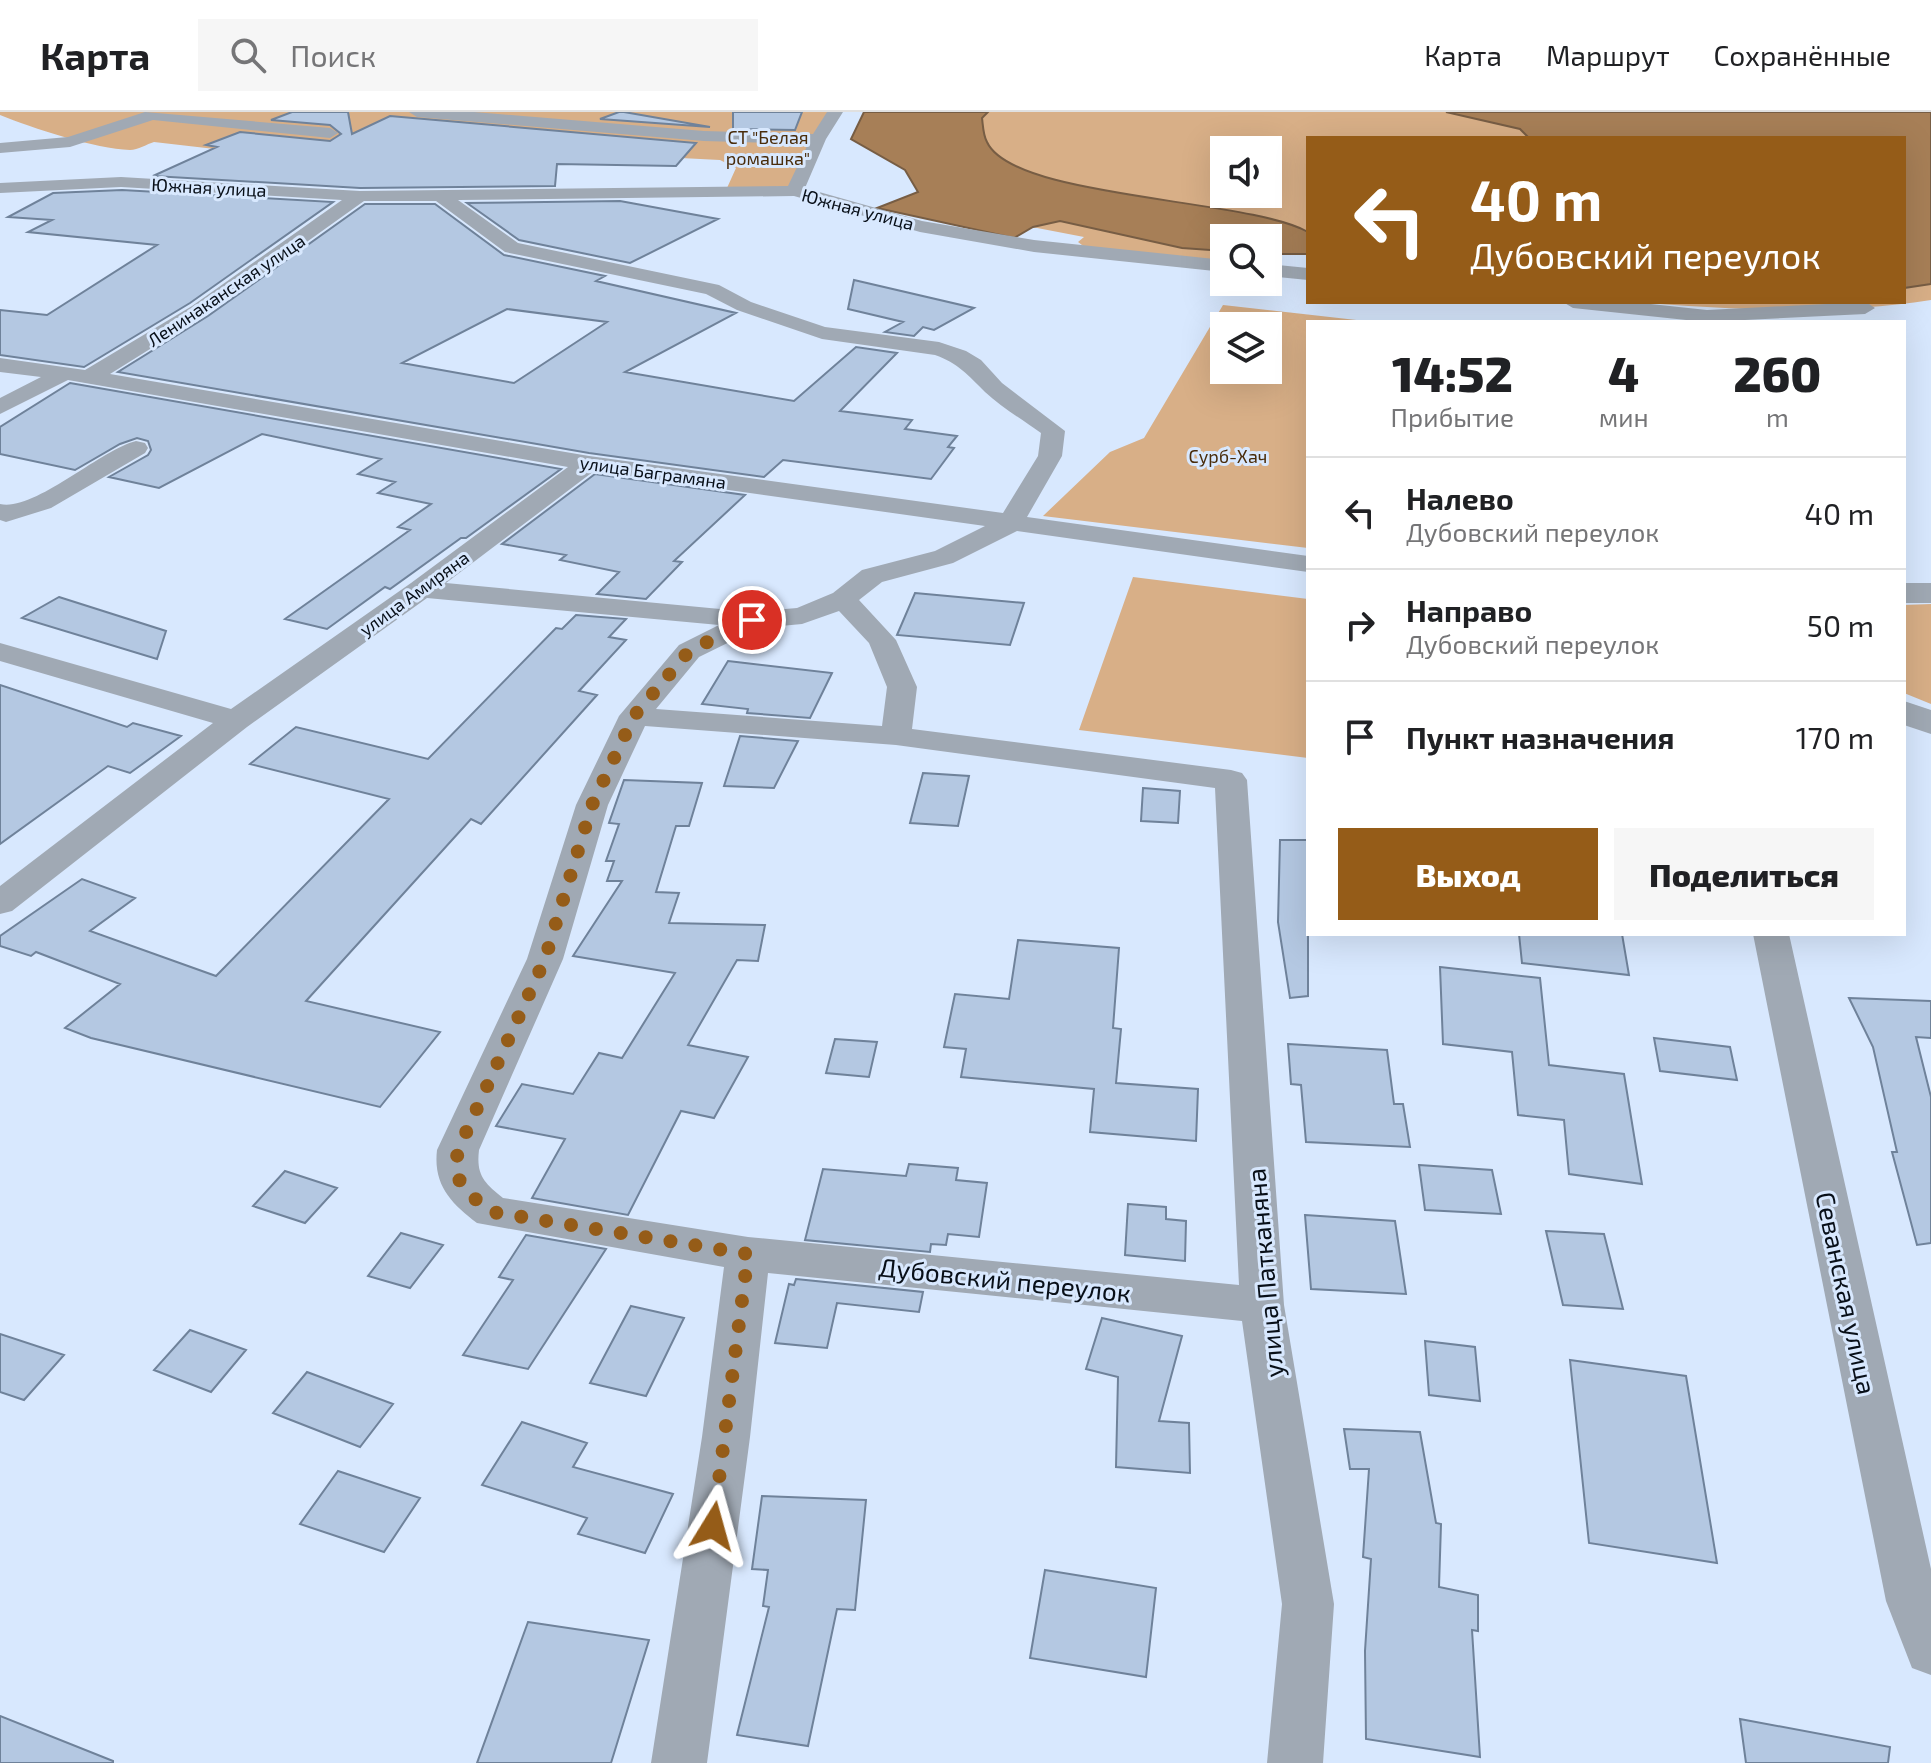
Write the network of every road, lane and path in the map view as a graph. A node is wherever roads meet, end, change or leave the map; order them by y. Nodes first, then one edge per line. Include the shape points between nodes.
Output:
1 (417, 112) edge
2 (835, 112) edge
3 (156, 114) edge
4 (330, 133) dead end
5 (818, 139) junction
6 (0, 141) edge
7 (54, 145) junction
8 (0, 148) edge
9 (100, 150) dead end
10 (38, 186) junction
11 (0, 188) edge
12 (795, 191) junction
13 (360, 196) junction
14 (441, 196) junction
15 (0, 208) edge
16 (1210, 265) edge
17 (1282, 271) edge
18 (1306, 274) edge
19 (1589, 304) edge
20 (1865, 308) dead end
21 (1707, 319) edge
22 (1738, 319) edge
23 (0, 365) edge
24 (77, 375) junction
25 (0, 407) edge
26 (136, 448) dead end
27 (589, 463) junction
28 (0, 512) edge
29 (1010, 524) junction
30 (1306, 564) edge
31 (421, 589) junction
32 (1906, 593) edge
33 (1931, 593) edge
34 (843, 599) junction
35 (752, 620) junction
36 (0, 652) edge
37 (1906, 713) edge
38 (634, 716) junction
39 (236, 720) junction
40 (1931, 723) edge
41 (896, 736) junction
42 (0, 903) edge
43 (1771, 936) edge
44 (748, 1254) junction
45 (1262, 1305) junction
46 (1931, 1650) edge
47 (679, 1763) edge
48 (1295, 1763) edge

1 - 5 street via 704,136
2 - 5 street
3 - 4 street
3 - 7 street
5 - 12 street
6 - 7 street
7 - 8 street
7 - 9 street
10 - 11 street, Южная улица
10 - 13 street, Южная улица via 123,175
10 - 15 street
12 - 14 street, Южная улица
12 - 16 street, Южная улица via 920,226 1034,246
13 - 14 street, Южная улица
13 - 24 street, Ленинаканская улица via 199,310
14 - 29 street via 512,248 712,289 822,333 939,349 965,360 1053,431 1050,456
17 - 18 street
19 - 21 street
20 - 22 street
21 - 22 street
23 - 24 street, улица Баграмяна
24 - 25 street, Ленинаканская улица
24 - 27 street, улица Баграмяна
26 - 28 street via 42,503
27 - 29 street, улица Баграмяна
27 - 31 street, улица Амиряна
29 - 30 street, улица Баграмяна
29 - 34 street via 944,557 872,576
31 - 35 street
31 - 39 street, улица Амиряна
32 - 33 street
34 - 35 street via 802,616
34 - 41 street via 882,640 902,687
35 - 38 street, Дубовский переулок via 689,651
36 - 39 street
37 - 40 street
38 - 41 street
38 - 44 street, Дубовский переулок via 592,805 545,959 458,1150 455,1169 462,1188 492,1212
39 - 42 street, улица Амиряна
41 - 45 street, улица Патканяна via 1231,780
43 - 46 street, Севанская улица via 1912,1601
44 - 45 street, Дубовский переулок
44 - 47 street
45 - 48 street, улица Патканяна via 1308,1604

